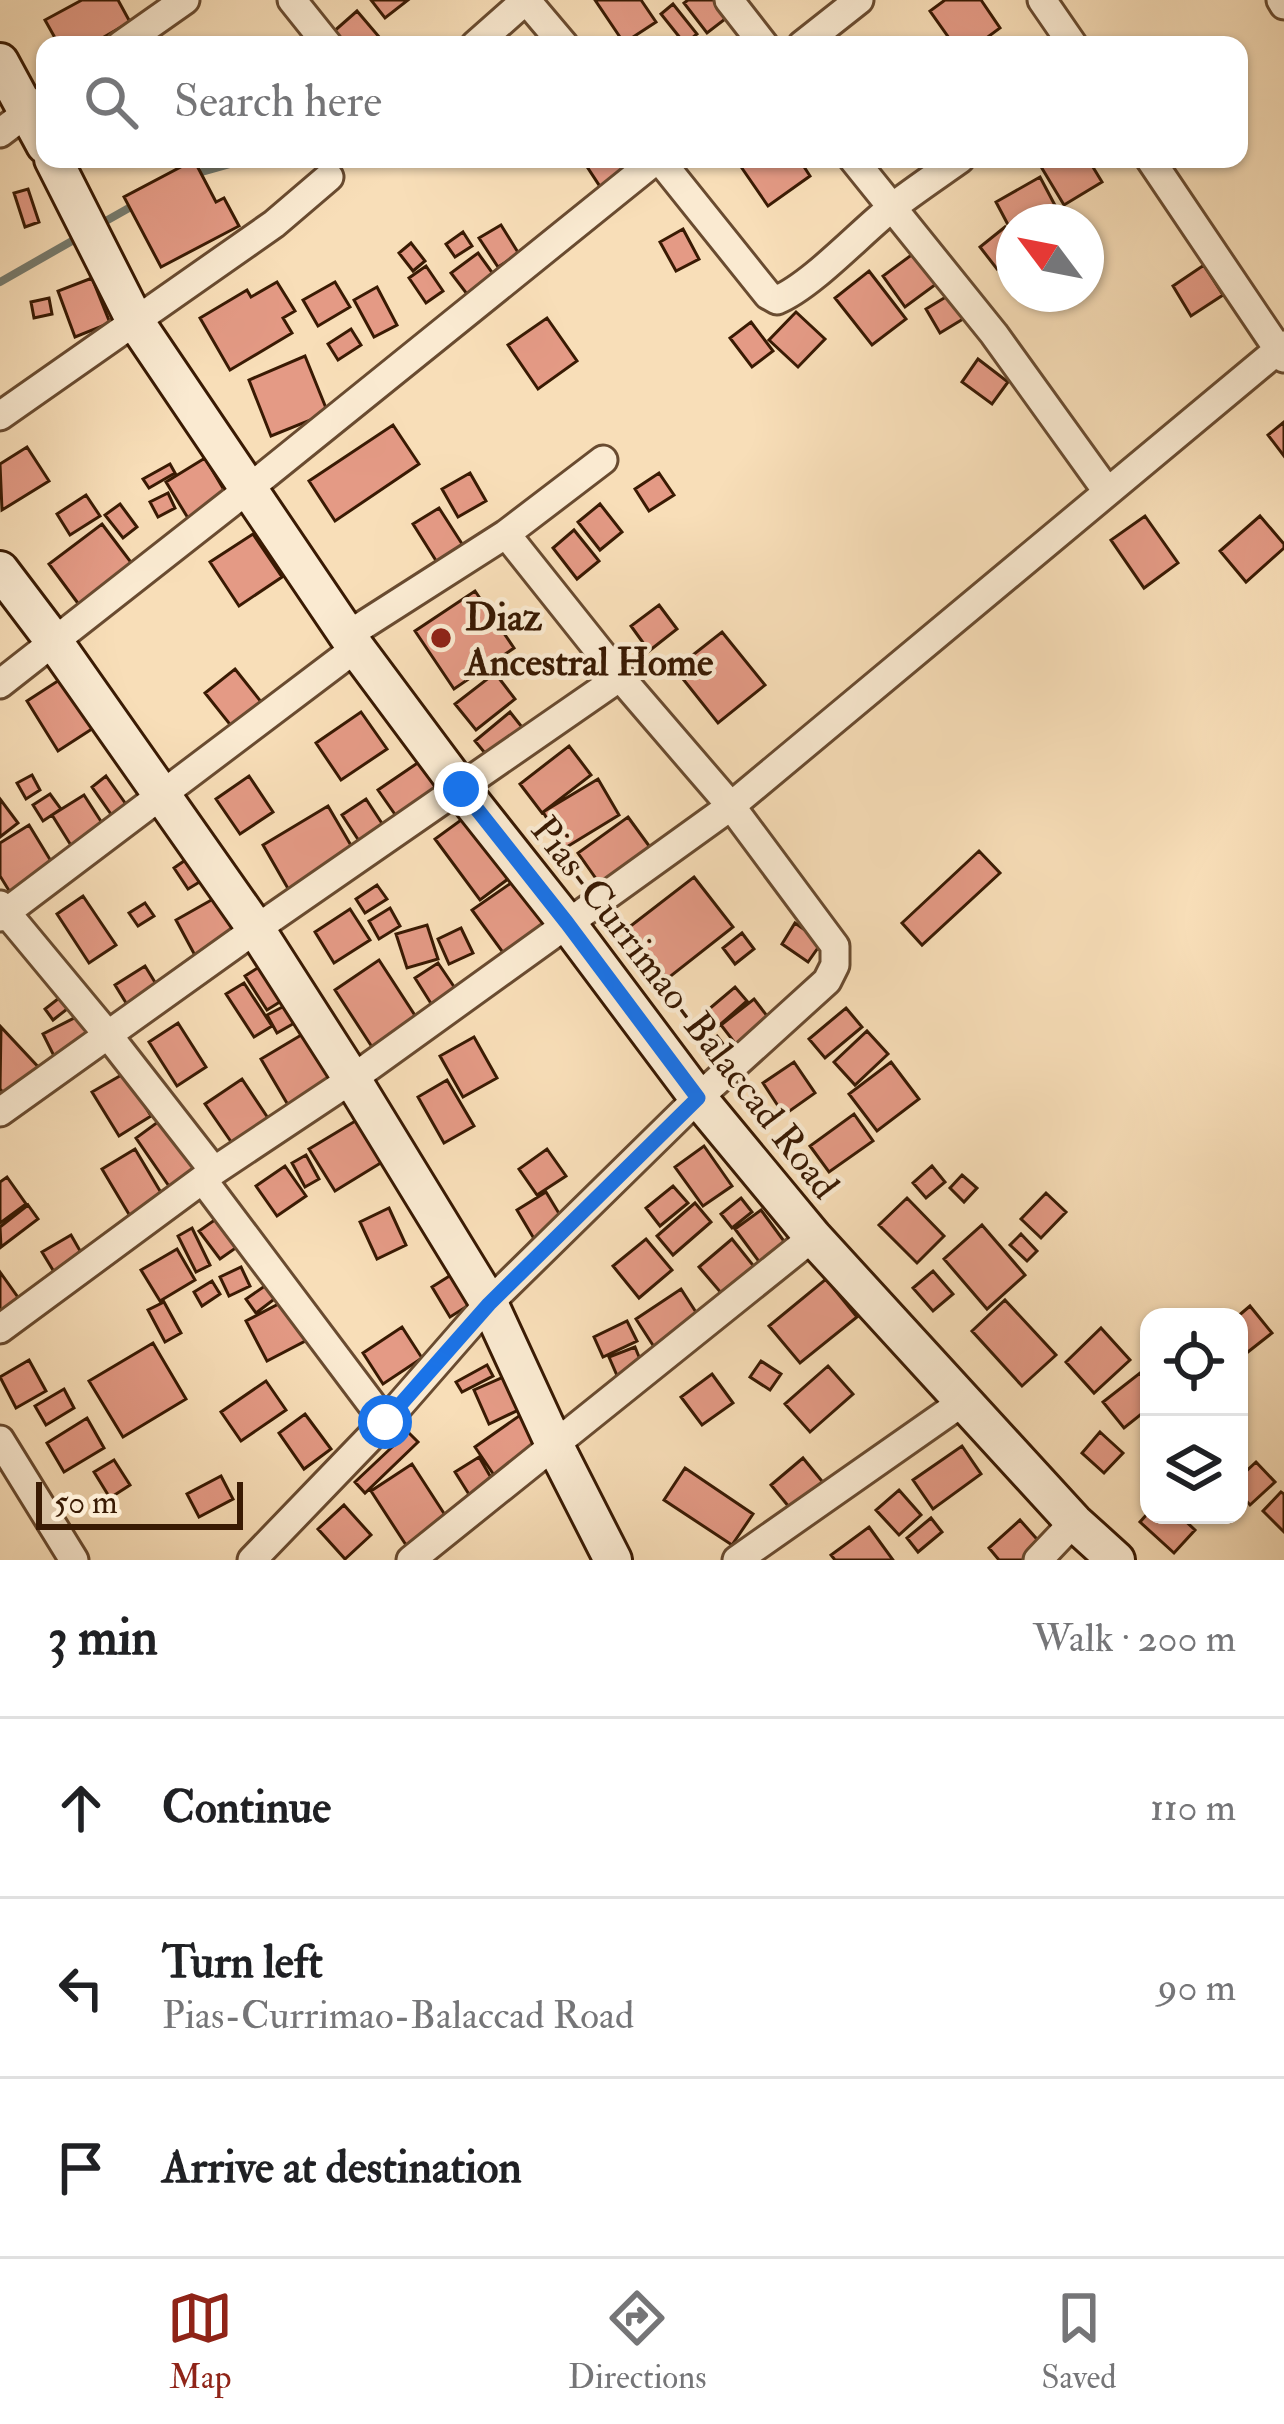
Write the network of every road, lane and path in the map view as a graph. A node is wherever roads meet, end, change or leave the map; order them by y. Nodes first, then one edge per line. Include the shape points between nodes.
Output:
1 (185, 0) edge
2 (292, 0) edge
3 (526, 0) edge
4 (729, 0) edge
5 (859, 0) edge
6 (1042, 0) edge
7 (134, 36) edge
8 (321, 36) edge
9 (485, 36) edge
10 (556, 36) edge
11 (757, 36) edge
12 (813, 36) edge
13 (1067, 36) edge
14 (0, 62) edge
15 (24, 114) edge
16 (57, 168) edge
17 (647, 168) edge
18 (665, 168) edge
19 (860, 168) edge
20 (947, 168) edge
21 (1156, 168) edge
22 (329, 177) dead end
23 (891, 208) junction
24 (136, 321) junction
25 (1282, 351) edge
26 (0, 416) edge
27 (603, 460) dead end
28 (247, 490) junction
29 (1107, 491) junction
30 (506, 534) junction
31 (0, 570) edge
32 (53, 640) junction
33 (352, 641) junction
34 (620, 677) junction
35 (0, 684) edge
36 (461, 789) junction
37 (161, 794) junction
38 (731, 806) junction
39 (2, 911) edge
40 (567, 923) junction
41 (256, 929) junction
42 (108, 1034) junction
43 (352, 1079) junction
44 (698, 1098) junction
45 (0, 1112) edge
46 (208, 1175) junction
47 (813, 1237) junction
48 (489, 1304) junction
49 (0, 1329) edge
50 (964, 1401) junction
51 (385, 1422) junction
52 (0, 1440) edge
53 (554, 1444) junction
54 (1074, 1522) junction
55 (74, 1560) edge
56 (252, 1560) edge
57 (411, 1560) edge
58 (613, 1560) edge
59 (737, 1560) edge
60 (1038, 1560) edge
61 (1116, 1560) edge

1 - 7 street
2 - 8 street
3 - 9 street
3 - 10 street
4 - 11 street
5 - 12 street
6 - 13 street
14 - 15 main road
16 - 24 main road, Pias-Currimao-Balaccad Road
17 - 28 street
18 - 23 street via 777,300
19 - 23 street
20 - 23 street
21 - 25 street
22 - 24 street
23 - 29 street
24 - 26 street
24 - 28 main road, Pias-Currimao-Balaccad Road
25 - 29 street
27 - 30 street
28 - 32 street
28 - 33 main road, Pias-Currimao-Balaccad Road
29 - 38 street
30 - 33 street
30 - 34 street
31 - 32 main road
32 - 35 street
32 - 37 main road
33 - 36 main road, Pias-Currimao-Balaccad Road
33 - 37 street
34 - 36 street
34 - 38 street
36 - 40 main road, Pias-Currimao-Balaccad Road
36 - 41 street
37 - 39 street
37 - 41 main road
38 - 40 street
38 - 44 street via 835,946 836,965
39 - 42 street
40 - 43 street
40 - 44 main road, Pias-Currimao-Balaccad Road
41 - 42 street
41 - 43 main road
42 - 45 street
42 - 46 street
43 - 46 street
43 - 48 main road
44 - 47 main road, Pias-Currimao-Balaccad Road
44 - 48 street
46 - 49 street
46 - 51 street
47 - 50 main road, Pias-Currimao-Balaccad Road
47 - 53 street
48 - 51 street
48 - 53 main road
50 - 54 main road, Pias-Currimao-Balaccad Road
50 - 59 street
51 - 56 street
52 - 55 street
53 - 57 street
53 - 58 main road
54 - 60 street
54 - 61 main road, Pias-Currimao-Balaccad Road

